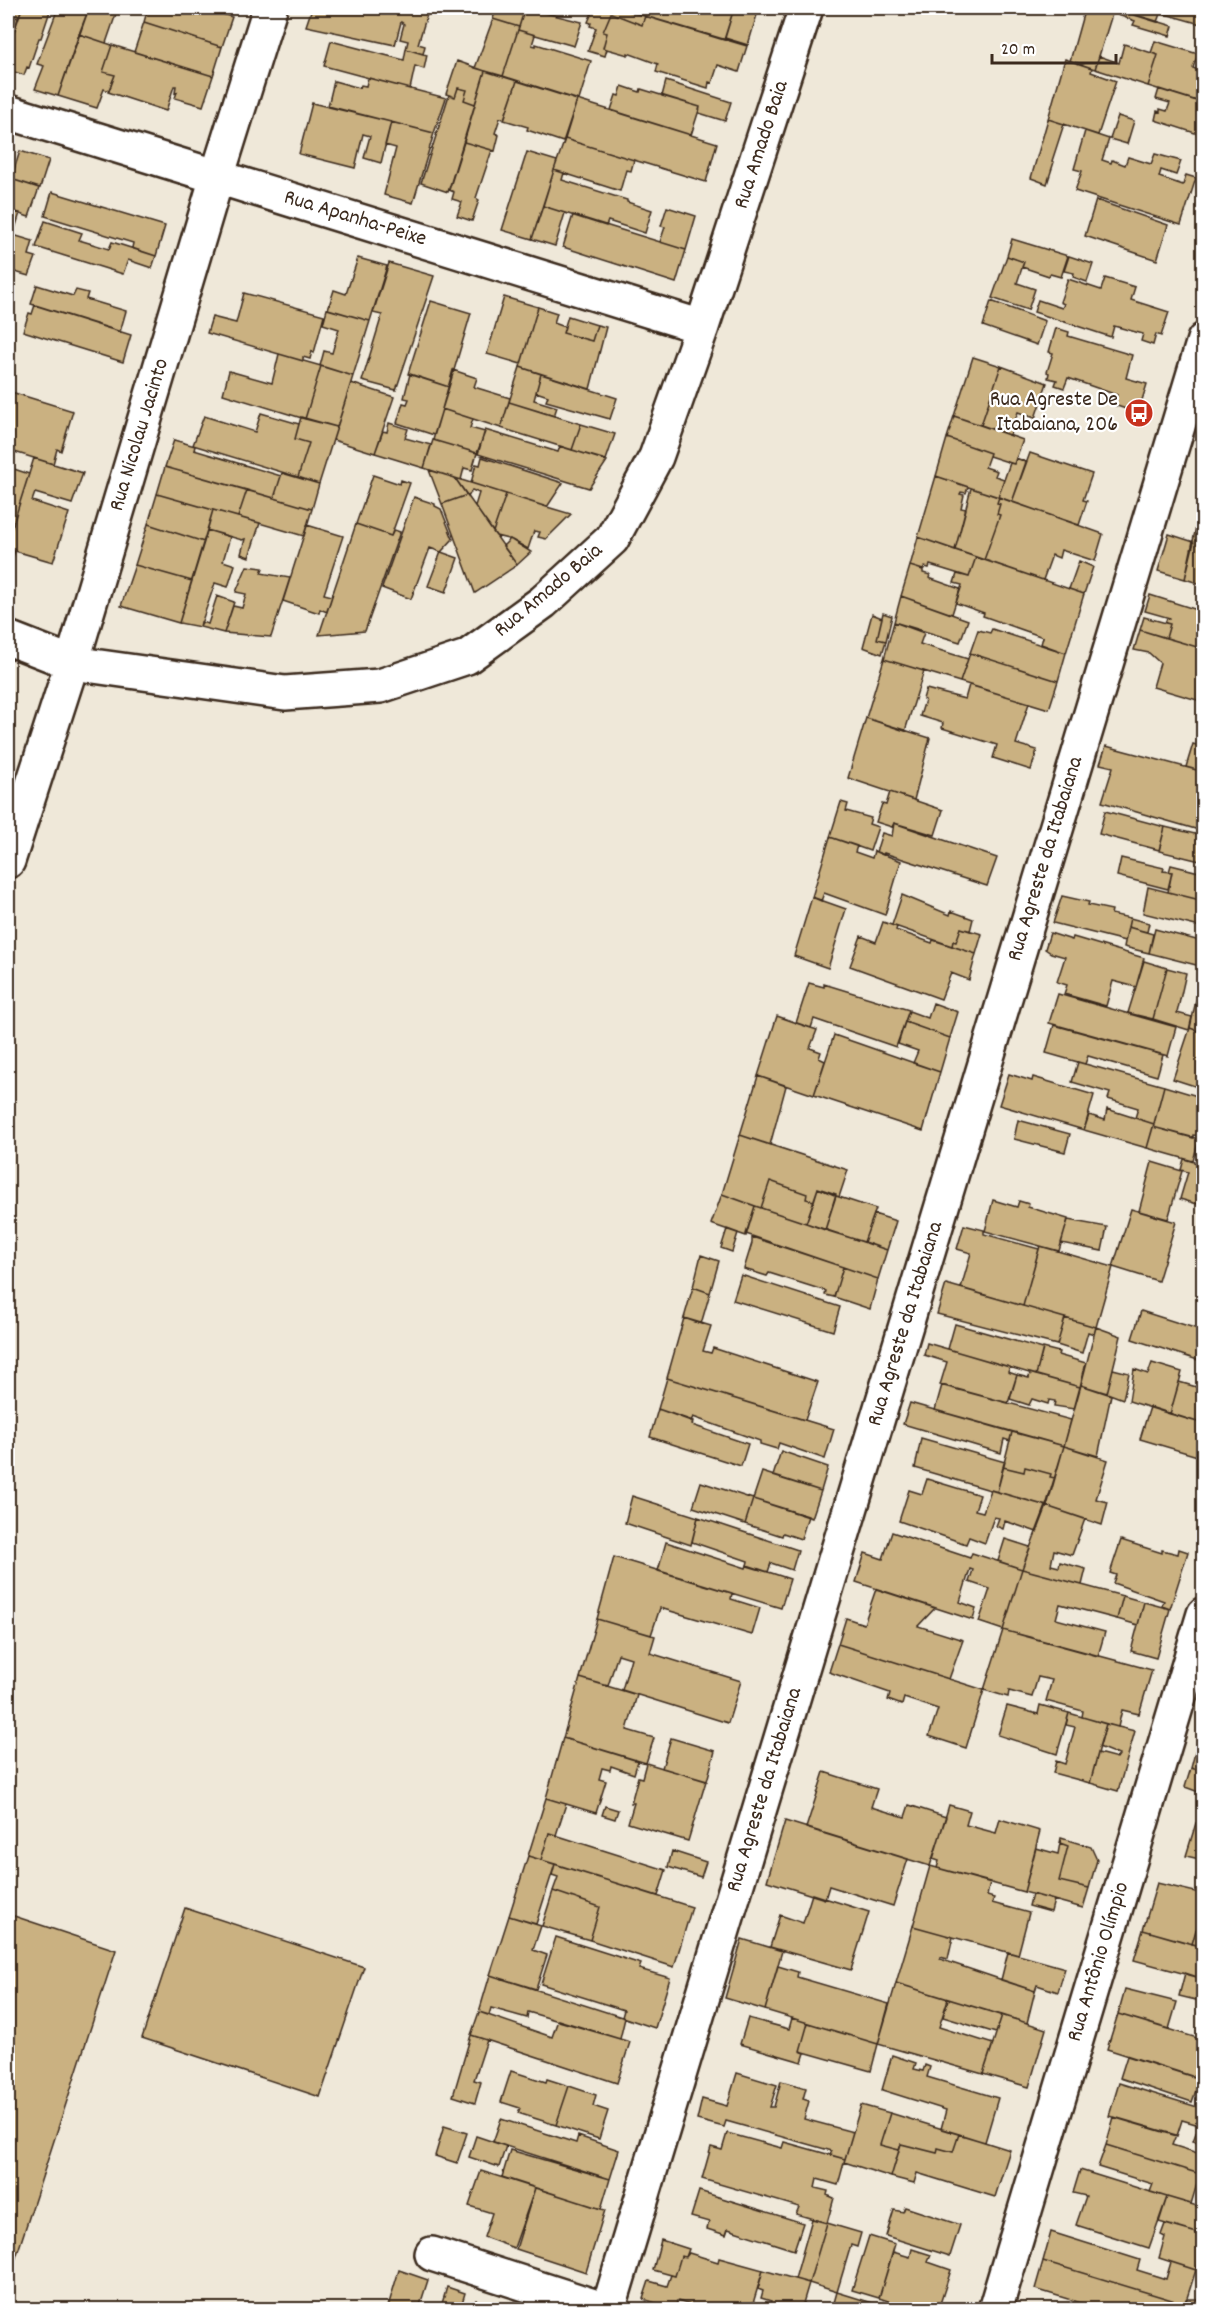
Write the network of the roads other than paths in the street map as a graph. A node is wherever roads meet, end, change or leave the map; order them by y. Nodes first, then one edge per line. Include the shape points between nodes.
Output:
1 (270, 8) edge
2 (806, 8) edge
3 (8, 112) edge
4 (217, 177) junction
5 (702, 327) junction
6 (1203, 340) edge
7 (8, 638) edge
8 (72, 663) junction
9 (8, 861) edge
10 (1203, 1614) edge
11 (432, 2254) dead end
12 (607, 2310) edge
13 (995, 2310) edge

1 - 4 street, Rua Nicolau Jacinto
2 - 5 street, Rua Amado Baia
3 - 4 street, Rua Apanha-Peixe
4 - 5 street, Rua Apanha-Peixe
4 - 8 street, Rua Nicolau Jacinto
5 - 8 street, Rua Amado Baia via 656,457 612,538 543,602 467,657 380,686 285,693
6 - 12 street, Rua Agreste da Itabaiana
7 - 8 street, Rua Amado Baia
8 - 9 street, Rua Nicolau Jacinto
10 - 13 street, Rua Antônio Olímpio
11 - 12 street

